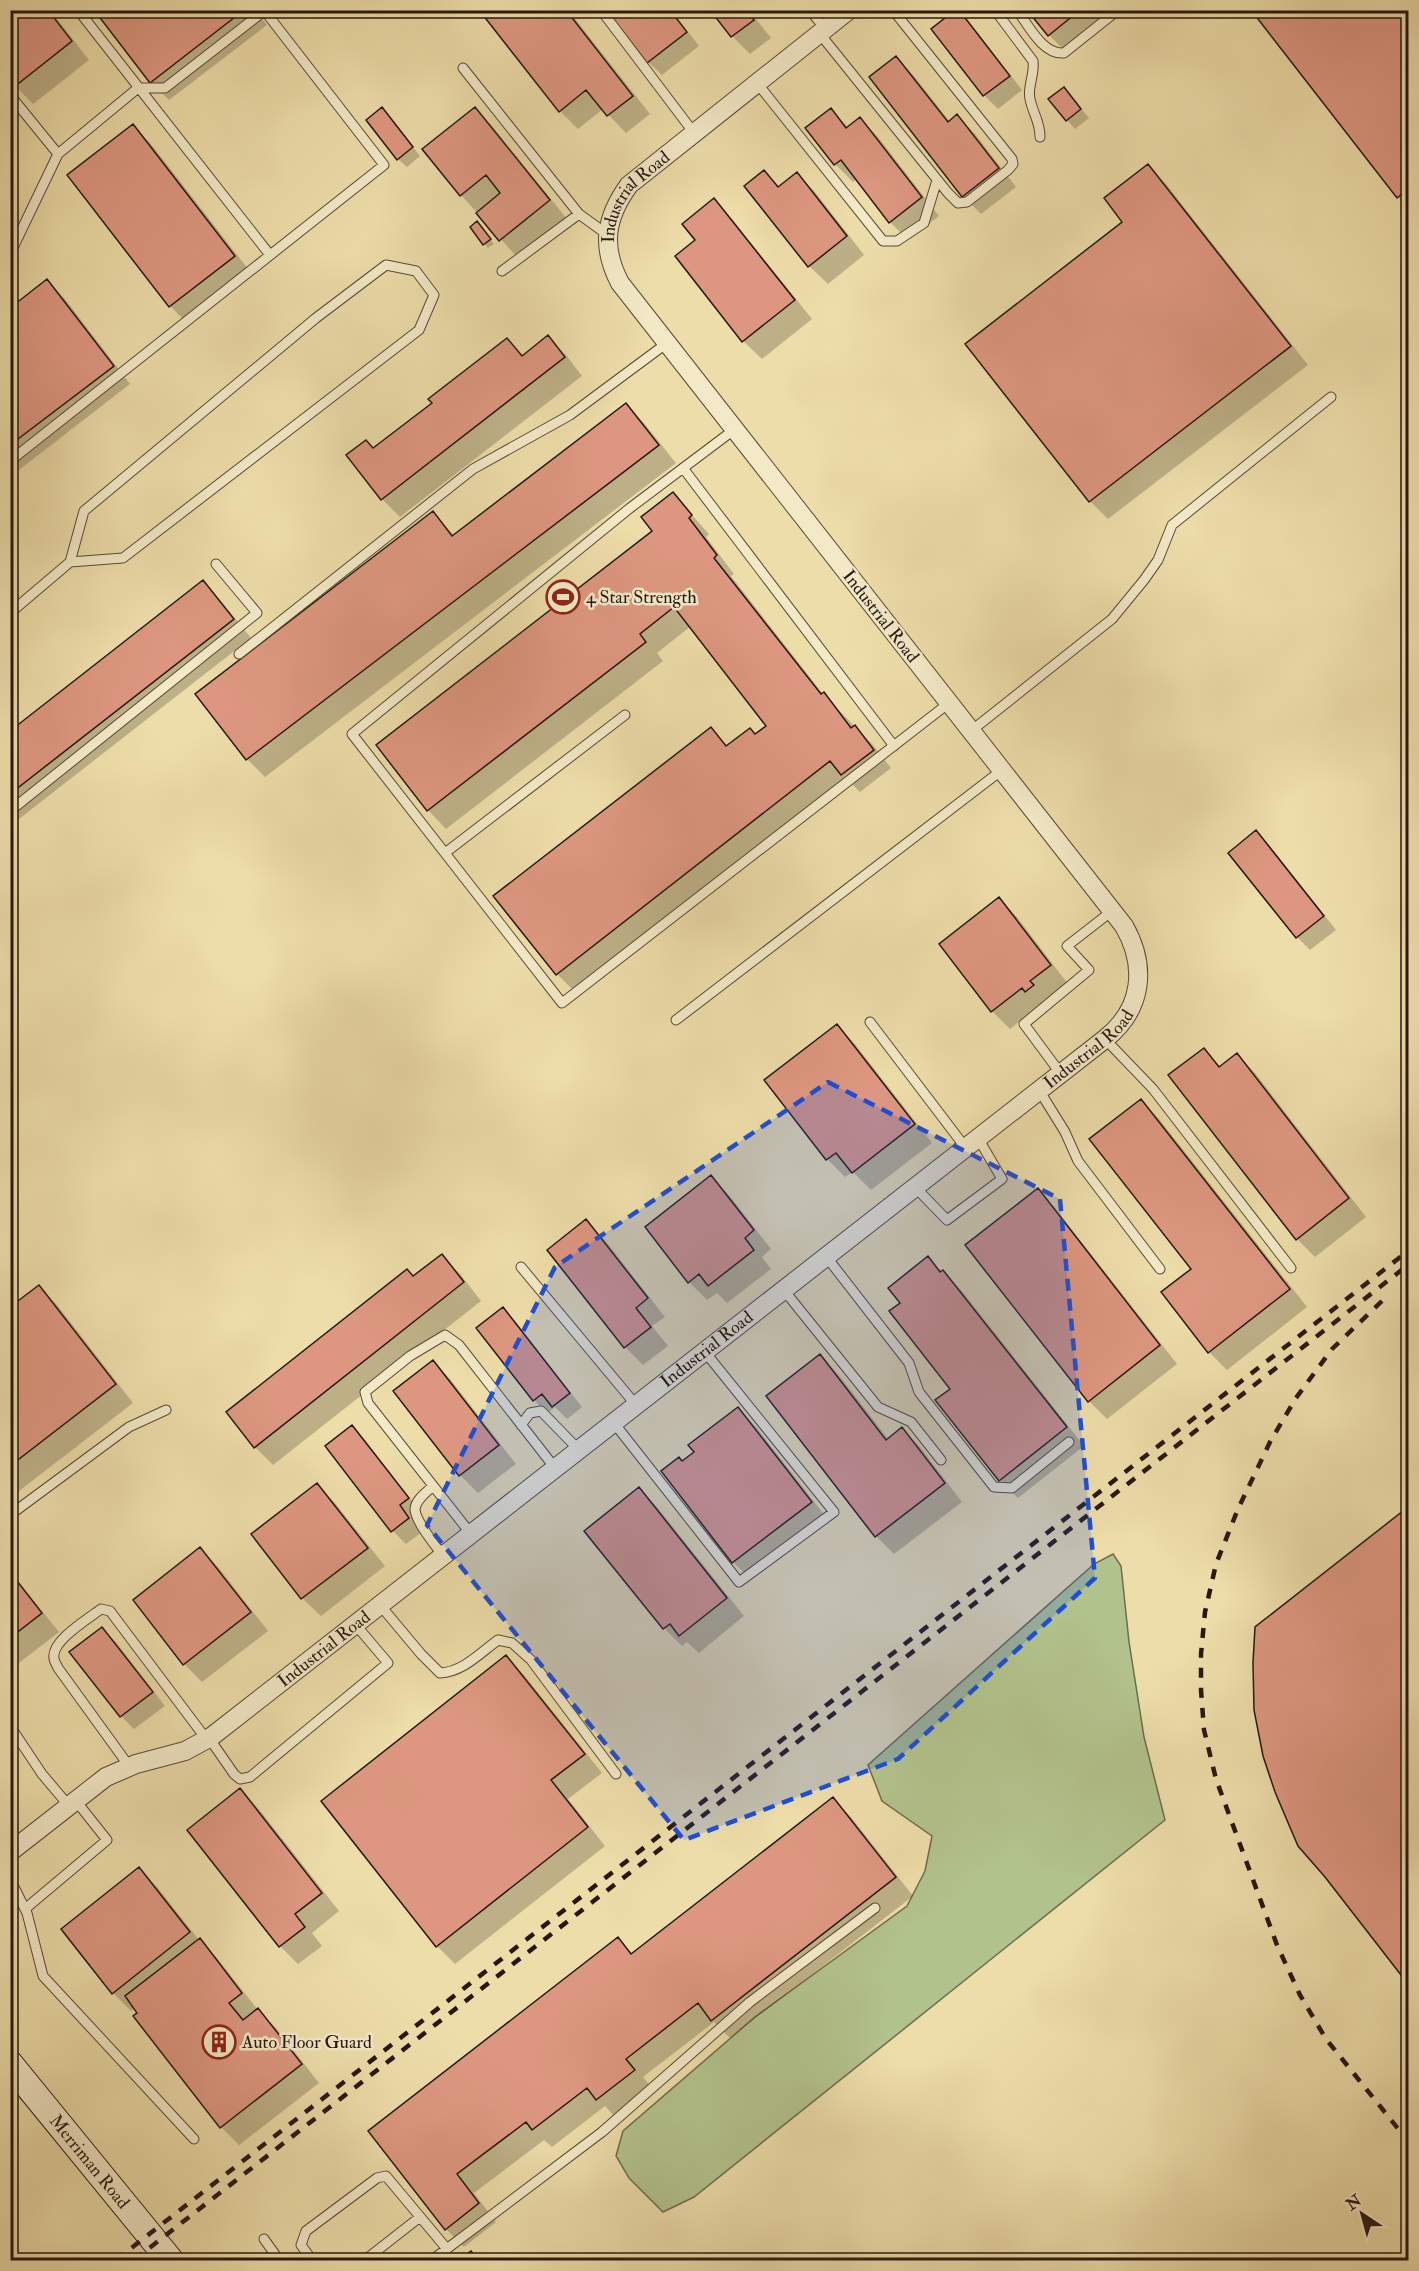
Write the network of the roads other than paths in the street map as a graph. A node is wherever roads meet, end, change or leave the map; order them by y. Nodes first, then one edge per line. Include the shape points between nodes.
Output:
1 (78, 10) edge
2 (601, 10) edge
3 (810, 10) edge
4 (849, 10) edge
5 (893, 10) edge
6 (995, 10) edge
7 (1017, 10) edge
8 (1118, 10) edge
9 (264, 11) edge
10 (823, 31) junction
11 (463, 68) dead end
12 (757, 83) junction
13 (138, 88) junction
14 (10, 95) edge
15 (694, 133) junction
16 (1040, 137) dead end
17 (57, 154) junction
18 (937, 180) junction
19 (579, 214) junction
20 (608, 235) junction
21 (10, 254) edge
22 (270, 255) junction
23 (502, 271) dead end
24 (667, 343) junction
25 (1331, 398) dead end
26 (735, 429) junction
27 (10, 461) edge
28 (683, 468) junction
29 (70, 562) junction
30 (216, 564) dead end
31 (10, 613) edge
32 (239, 654) dead end
33 (949, 703) junction
34 (625, 715) dead end
35 (971, 731) junction
36 (894, 746) junction
37 (1002, 770) junction
38 (10, 811) edge
39 (445, 853) junction
40 (1112, 911) junction
41 (676, 1020) dead end
42 (870, 1022) dead end
43 (1106, 1039) junction
44 (1061, 1074) junction
45 (1039, 1090) junction
46 (971, 1142) junction
47 (914, 1186) junction
48 (825, 1255) junction
49 (522, 1267) dead end
50 (1291, 1268) dead end
51 (1160, 1269) dead end
52 (783, 1289) junction
53 (705, 1352) junction
54 (636, 1405) junction
55 (166, 1410) dead end
56 (614, 1423) junction
57 (521, 1425) junction
58 (1069, 1442) dead end
59 (579, 1450) junction
60 (940, 1460) dead end
61 (555, 1468) junction
62 (433, 1486) junction
63 (10, 1515) edge
64 (471, 1534) junction
65 (443, 1556) junction
66 (380, 1605) junction
67 (355, 1624) junction
68 (10, 1734) edge
69 (208, 1739) junction
70 (129, 1766) junction
71 (616, 1774) dead end
72 (73, 1803) junction
73 (10, 1852) edge
74 (10, 1879) edge
75 (875, 1908) dead end
76 (25, 1909) junction
77 (10, 2064) edge
78 (194, 2139) dead end
79 (420, 2217) junction
80 (264, 2239) dead end
81 (447, 2249) junction
82 (170, 2260) edge
83 (279, 2260) edge
84 (312, 2260) edge
85 (365, 2260) edge
86 (432, 2260) edge

1 - 13 lane
2 - 15 lane
3 - 10 lane
4 - 10 street, Industrial Road
5 - 18 lane via 1012,159 1013,164 967,202 958,203
6 - 16 lane via 1033,61 1029,98 1040,124
7 - 8 lane via 1040,41 1057,54 1064,53
9 - 13 lane via 165,88
9 - 22 lane via 384,165
10 - 12 street, Industrial Road
10 - 18 lane
11 - 19 lane
12 - 15 street, Industrial Road
12 - 18 lane via 883,241 897,241 924,223
13 - 17 lane
13 - 22 lane
14 - 17 lane
15 - 20 street, Industrial Road via 629,185 613,210
17 - 21 lane
19 - 20 lane
19 - 23 lane
20 - 24 street, Industrial Road via 610,260 620,284
22 - 27 lane
24 - 26 street, Industrial Road
24 - 32 lane via 570,415 473,469
25 - 35 lane via 1172,525 1158,560 1112,619
26 - 28 lane
26 - 33 street, Industrial Road
28 - 36 lane
28 - 39 lane via 352,734
29 - 29 lane via 84,511 316,318 386,265 416,271 434,295 419,330 123,558
29 - 31 lane
30 - 38 lane via 257,613
33 - 35 street, Industrial Road
33 - 36 lane
34 - 39 lane
35 - 37 street, Industrial Road
36 - 39 lane via 562,1004
37 - 40 street, Industrial Road
37 - 41 lane
40 - 43 street, Industrial Road via 1132,940 1138,982 1134,1002 1124,1020
40 - 44 lane via 1067,946 1089,970 1024,1024
42 - 46 lane
43 - 44 street, Industrial Road
43 - 50 lane via 1153,1089
44 - 45 street, Industrial Road
45 - 46 street, Industrial Road
45 - 51 lane via 1078,1161
46 - 47 street, Industrial Road
46 - 47 lane via 1002,1179 947,1221
47 - 48 street, Industrial Road
48 - 52 street, Industrial Road
48 - 58 lane via 909,1363 919,1392 994,1487 1012,1488
49 - 54 lane
52 - 53 street, Industrial Road
52 - 60 lane via 878,1407 911,1422
53 - 54 street, Industrial Road
53 - 56 lane via 834,1512 739,1582
54 - 56 street, Industrial Road
55 - 63 lane via 129,1427
56 - 59 street, Industrial Road
57 - 59 lane via 530,1413 541,1412
57 - 61 lane
57 - 62 lane via 459,1345 445,1335 410,1356 365,1392 368,1403
59 - 61 street, Industrial Road
61 - 64 street, Industrial Road
62 - 64 lane
62 - 65 lane via 415,1507 416,1515
64 - 65 street, Industrial Road
65 - 66 street, Industrial Road
66 - 67 street, Industrial Road
66 - 71 lane via 440,1673 459,1669 498,1640 512,1643 531,1660
67 - 69 street, Industrial Road
67 - 69 lane via 388,1663 250,1777 240,1779 234,1774
68 - 72 lane via 14,1732 42,1774
69 - 70 street, Industrial Road via 185,1751
69 - 70 lane via 110,1611 100,1609 60,1641 53,1658
70 - 72 street, Industrial Road via 106,1777
72 - 73 street, Industrial Road
72 - 76 lane via 107,1840
74 - 76 lane
75 - 81 lane via 750,2002 602,2132
76 - 78 lane via 43,1976
77 - 82 main road, Merriman Road
79 - 81 lane
79 - 84 lane via 386,2176 376,2178 306,2231 300,2245
79 - 85 lane
80 - 83 lane
81 - 86 lane

